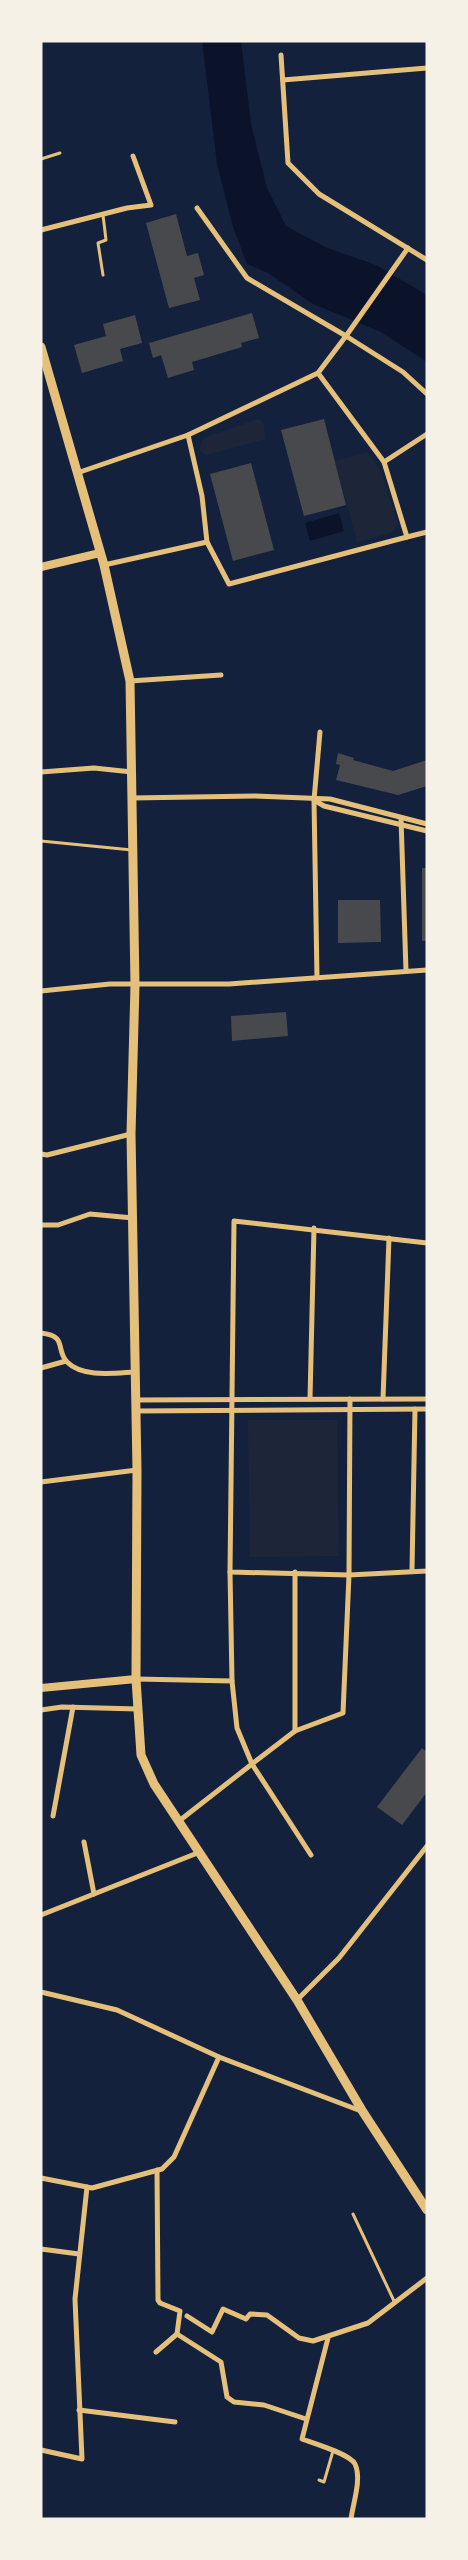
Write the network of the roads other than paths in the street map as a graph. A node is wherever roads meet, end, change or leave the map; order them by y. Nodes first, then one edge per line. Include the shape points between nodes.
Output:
1 (281, 55) dead end
2 (427, 68) edge
3 (282, 80) junction
4 (60, 153) dead end
5 (133, 156) dead end
6 (41, 159) edge
7 (197, 208) dead end
8 (103, 216) junction
9 (41, 230) edge
10 (408, 248) junction
11 (427, 260) edge
12 (103, 275) dead end
13 (346, 336) junction
14 (41, 346) edge
15 (318, 373) junction
16 (427, 394) edge
17 (427, 434) edge
18 (188, 435) junction
19 (384, 462) junction
20 (77, 473) junction
21 (427, 532) edge
22 (408, 537) junction
23 (207, 542) junction
24 (100, 553) junction
25 (104, 565) junction
26 (41, 567) edge
27 (221, 675) dead end
28 (130, 681) junction
29 (320, 732) dead end
30 (41, 772) edge
31 (133, 772) junction
32 (132, 798) junction
33 (314, 800) junction
34 (401, 818) junction
35 (427, 824) edge
36 (401, 825) junction
37 (427, 831) edge
38 (41, 841) edge
39 (132, 850) junction
40 (427, 970) edge
41 (406, 971) junction
42 (317, 978) junction
43 (135, 985) junction
44 (41, 990) edge
45 (131, 1134) junction
46 (41, 1154) edge
47 (133, 1218) junction
48 (41, 1225) edge
49 (314, 1228) junction
50 (389, 1238) junction
51 (427, 1243) edge
52 (41, 1333) edge
53 (66, 1361) junction
54 (41, 1368) edge
55 (135, 1372) junction
56 (310, 1399) junction
57 (350, 1399) junction
58 (384, 1399) junction
59 (427, 1399) edge
60 (135, 1400) junction
61 (231, 1400) junction
62 (415, 1409) junction
63 (427, 1409) edge
64 (350, 1410) junction
65 (136, 1411) junction
66 (230, 1411) junction
67 (137, 1470) junction
68 (41, 1482) edge
69 (412, 1570) junction
70 (230, 1572) junction
71 (295, 1572) junction
72 (427, 1572) edge
73 (349, 1575) junction
74 (136, 1679) junction
75 (232, 1681) junction
76 (41, 1688) edge
77 (73, 1707) junction
78 (138, 1709) junction
79 (41, 1710) edge
80 (295, 1731) junction
81 (252, 1764) junction
82 (53, 1816) dead end
83 (179, 1821) junction
84 (84, 1842) dead end
85 (427, 1846) edge
86 (200, 1852) junction
87 (311, 1855) dead end
88 (94, 1894) junction
89 (41, 1915) edge
90 (41, 1992) edge
91 (297, 2000) junction
92 (219, 2057) junction
93 (363, 2112) junction
94 (157, 2170) junction
95 (41, 2178) edge
96 (87, 2187) junction
97 (427, 2210) edge
98 (353, 2214) dead end
99 (41, 2249) edge
100 (79, 2254) junction
101 (427, 2278) edge
102 (394, 2302) junction
103 (187, 2316) dead end
104 (177, 2334) junction
105 (328, 2338) junction
106 (156, 2352) dead end
107 (79, 2410) junction
108 (306, 2419) junction
109 (175, 2422) dead end
110 (41, 2450) edge
111 (333, 2451) junction
112 (319, 2480) dead end
113 (351, 2519) edge

1 - 3 street
2 - 3 street
3 - 10 street via 288,162 319,194
4 - 6 lane
5 - 8 street via 151,206 127,208
7 - 13 street via 247,278
8 - 9 street
8 - 12 lane via 106,240 98,243
10 - 11 street
10 - 13 street
13 - 15 street
13 - 16 street via 403,372
14 - 20 main road
15 - 18 street
15 - 19 street
17 - 19 street
18 - 20 street
18 - 23 street via 202,496
19 - 22 street
20 - 24 main road
21 - 22 street
22 - 23 street via 229,584
23 - 25 street
24 - 25 main road
24 - 26 street
25 - 28 main road
27 - 28 street
28 - 31 main road
29 - 33 street
30 - 31 street via 94,768
31 - 32 main road
32 - 33 street via 255,796
32 - 39 main road
33 - 34 street via 330,799
33 - 36 street via 324,806
33 - 42 street
34 - 35 street
34 - 36 street
36 - 37 street
36 - 41 street
38 - 39 lane
39 - 43 main road
40 - 41 street
41 - 42 street
42 - 43 street via 229,984
43 - 44 street
43 - 45 main road
45 - 46 street via 47,1156
45 - 47 main road
47 - 48 street via 90,1214 58,1225
47 - 55 main road
49 - 50 street
49 - 56 street
49 - 61 street via 234,1221
50 - 51 street
50 - 58 street
52 - 53 street via 54,1335 59,1340
53 - 54 street
53 - 55 street via 90,1372
55 - 60 main road
56 - 57 street
56 - 61 street
57 - 58 street
57 - 64 street
58 - 59 street
60 - 61 street
60 - 65 main road
61 - 66 street
62 - 63 street
62 - 64 street
62 - 69 street
64 - 66 street
64 - 73 street
65 - 66 street
65 - 67 main road
66 - 70 street
67 - 68 street
67 - 74 main road
69 - 72 street
69 - 73 street
70 - 71 street
70 - 75 street
71 - 73 street
71 - 80 street
73 - 80 street via 343,1713
74 - 75 street
74 - 76 street
74 - 78 main road
75 - 81 street via 236,1728
77 - 78 street
77 - 79 street
77 - 82 street
78 - 83 main road via 141,1755 154,1784
80 - 81 street
81 - 83 street
81 - 87 street
83 - 86 main road
84 - 88 street
85 - 91 street via 340,1958
86 - 88 street
86 - 91 main road
88 - 89 street
90 - 92 street via 117,2010
91 - 93 main road
92 - 93 street
92 - 94 street via 174,2157
93 - 97 main road
94 - 96 street
94 - 104 street via 158,2300 160,2304 180,2311
95 - 96 street
96 - 100 street
98 - 102 lane
99 - 100 street
100 - 107 street via 75,2299
101 - 102 street
102 - 105 street via 368,2323
103 - 105 street via 212,2332 223,2309 246,2319 250,2314 258,2313 305,2340
104 - 106 street
104 - 108 street via 221,2362 227,2397 234,2402 264,2405
105 - 108 street
107 - 109 street
107 - 110 street via 82,2459
108 - 111 street via 302,2439
111 - 112 lane via 324,2482
111 - 113 street via 354,2464 357,2482

